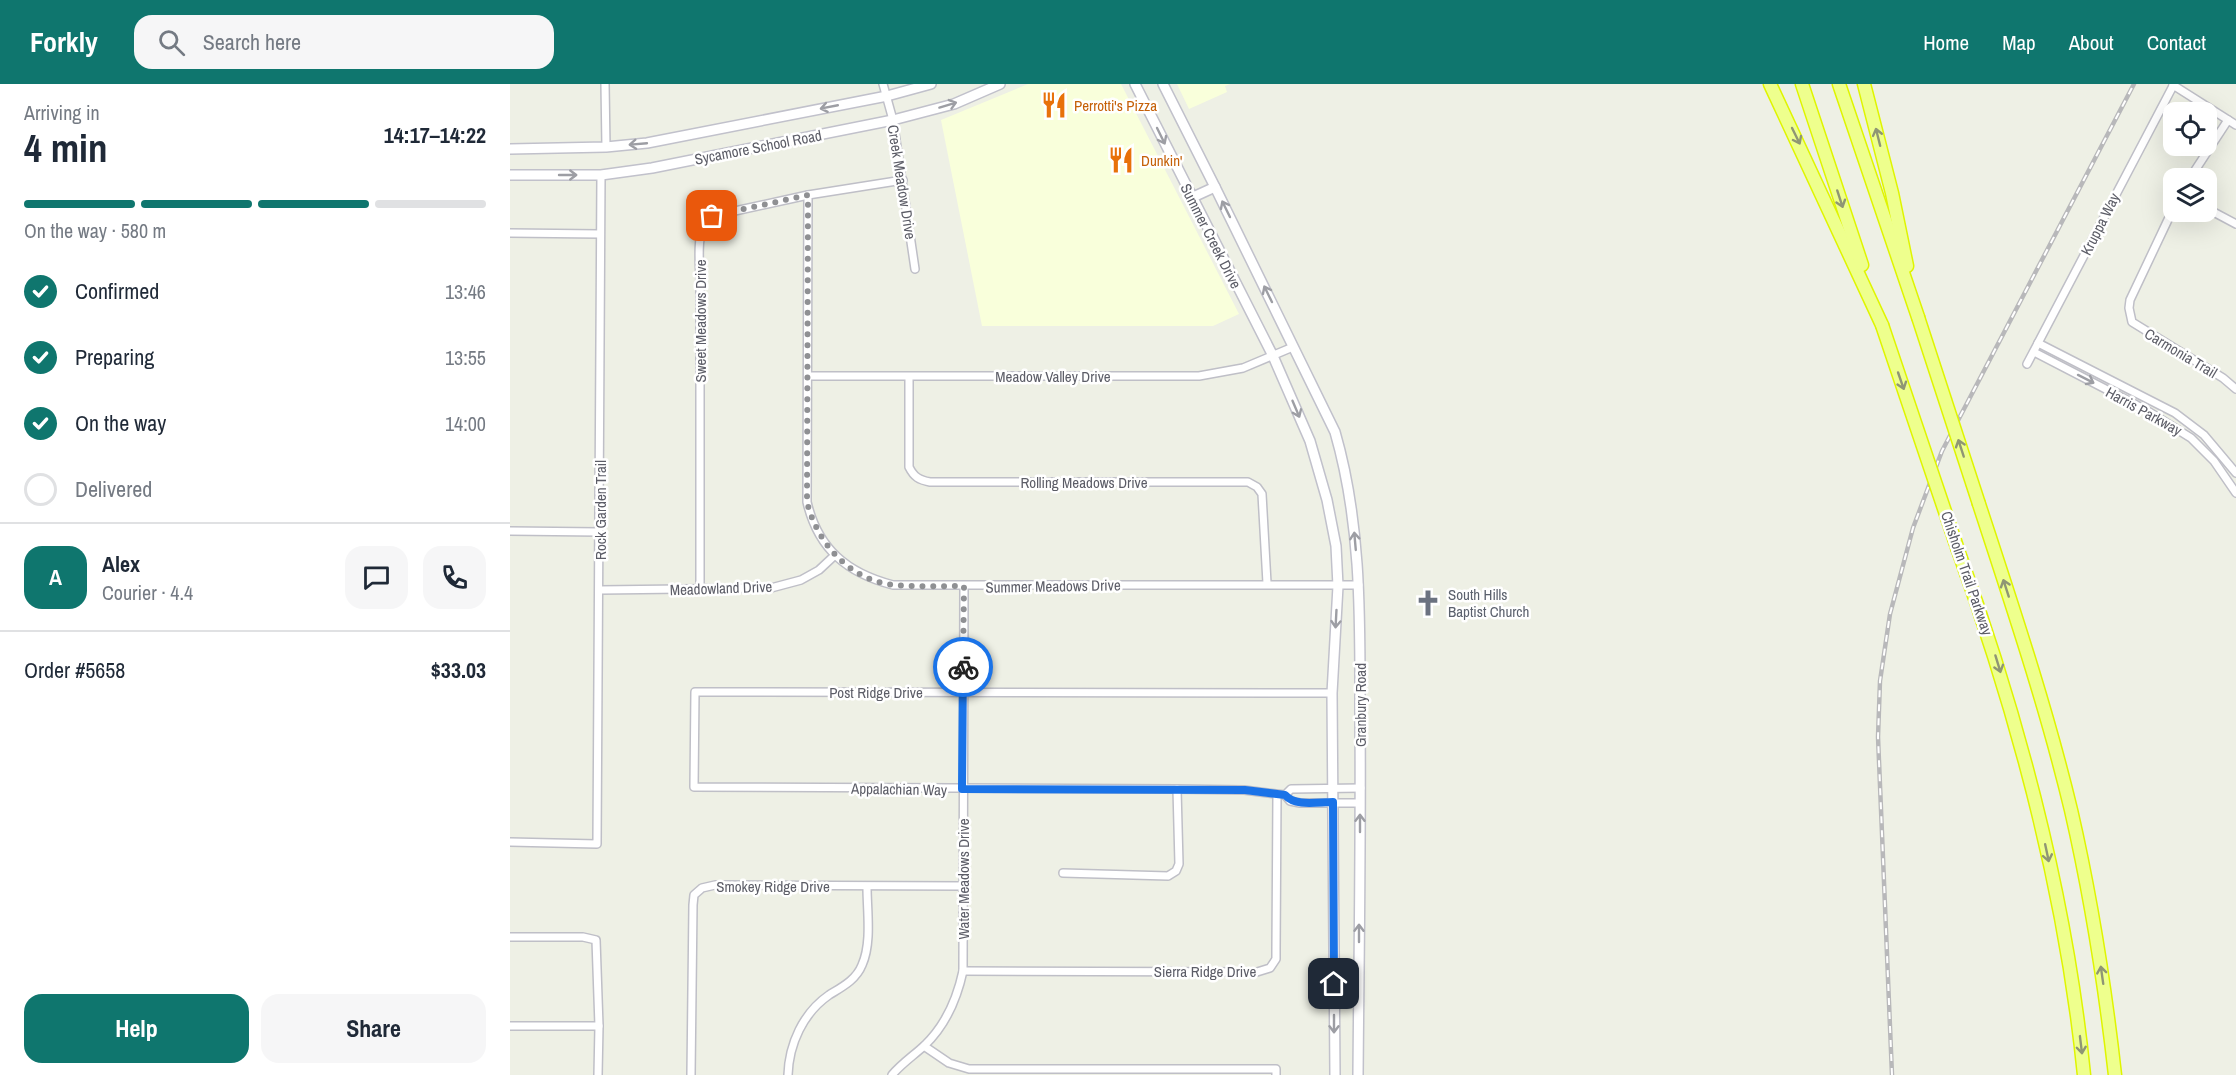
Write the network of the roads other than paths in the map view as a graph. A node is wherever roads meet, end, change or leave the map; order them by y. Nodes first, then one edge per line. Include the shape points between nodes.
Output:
1 (605, 84) edge
2 (883, 84) edge
3 (931, 84) edge
4 (1000, 84) edge
5 (1135, 84) edge
6 (1162, 84) edge
7 (1770, 84) edge
8 (1802, 84) edge
9 (1839, 84) edge
10 (1864, 84) edge
11 (2174, 84) edge
12 (886, 96) junction
13 (893, 120) junction
14 (2228, 120) junction
15 (2236, 125) edge
16 (606, 147) junction
17 (510, 149) edge
18 (2197, 168) edge
19 (510, 175) edge
20 (601, 175) junction
21 (903, 180) junction
22 (1215, 187) junction
23 (808, 195) junction
24 (1191, 198) junction
25 (2217, 214) edge
26 (2167, 222) edge
27 (2236, 224) edge
28 (510, 233) edge
29 (600, 234) junction
30 (915, 269) dead end
31 (1918, 317) junction
32 (1882, 325) junction
33 (2038, 343) junction
34 (1293, 347) junction
35 (2034, 352) junction
36 (1273, 356) junction
37 (2027, 364) dead end
38 (808, 376) junction
39 (909, 377) junction
40 (2236, 389) edge
41 (2236, 473) edge
42 (2236, 493) edge
43 (510, 531) edge
44 (599, 532) junction
45 (834, 556) junction
46 (1267, 583) junction
47 (1359, 585) junction
48 (964, 586) junction
49 (1338, 586) junction
50 (600, 590) junction
51 (700, 590) junction
52 (963, 692) junction
53 (1332, 693) junction
54 (694, 787) joint
55 (1332, 788) junction
56 (1361, 788) junction
57 (962, 789) junction
58 (1177, 789) junction
59 (1281, 795) junction
60 (1333, 802) junction
61 (1360, 803) junction
62 (510, 842) edge
63 (1063, 873) dead end
64 (963, 886) junction
65 (867, 887) junction
66 (510, 937) edge
67 (963, 971) junction
68 (510, 1026) edge
69 (599, 1026) junction
70 (924, 1046) junction
71 (1276, 1072) edge
72 (598, 1075) edge
73 (691, 1075) edge
74 (788, 1075) edge
75 (892, 1075) edge
76 (1335, 1075) edge
77 (1358, 1075) edge
78 (2084, 1075) edge
79 (2115, 1075) edge

1 - 16 street
2 - 12 street, Creek Meadow Drive
3 - 12 main road, Sycamore School Road
13 -> 4 main road, Sycamore School Road via 954,104
5 -> 24 main road, Summer Creek Drive
6 - 22 main road, Summer Creek Drive
7 -> 32 highway
8 -> 32 highway, Chisholm Trail Parkway
9 - 31 highway
31 -> 10 highway
11 - 14 street
11 - 33 street, Kruppa Way
12 - 13 street, Creek Meadow Drive
12 -> 16 main road, Sycamore School Road via 647,144
13 - 20 main road, Sycamore School Road
13 - 21 street, Creek Meadow Drive
14 - 15 street
14 - 18 street
16 - 17 main road, Sycamore School Road
19 -> 20 main road, Sycamore School Road
20 - 29 street, Rock Garden Trail
21 - 23 street, Sweet Meadows Drive
21 - 30 street, Creek Meadow Drive
22 - 24 main road
34 -> 22 main road, Summer Creek Drive
23 - 38 street, Summer Meadows Drive
23 - 51 street, Sweet Meadows Drive via 712,216 703,224
24 - 36 main road, Summer Creek Drive
25 - 27 street
26 - 40 street, Carmonia Trail via 2130,300 2132,322
28 - 29 street
29 - 44 street, Rock Garden Trail
79 -> 31 highway, bridge via 2101,966 2070,808 2035,677
32 -> 78 highway, Chisholm Trail Parkway, bridge via 1996,658 2033,791 2067,957
33 - 35 street, Kruppa Way
33 - 41 street, Harris Parkway via 2175,413 2204,435
34 - 36 street, Meadow Valley Drive
47 -> 34 main road, Granbury Road via 1346,469 1335,432
35 - 37 street, Kruppa Way
35 -> 42 street, Harris Parkway via 2182,432 2214,461
36 - 39 street, Meadow Valley Drive via 1243,368 1199,376
36 -> 49 main road, Granbury Road via 1310,441 1328,500
38 - 39 street, Meadow Valley Drive
38 - 45 street, Summer Meadows Drive via 807,502 812,522
39 - 46 street, Rolling Meadows Drive via 909,467 920,481 1248,482 1262,494
43 - 44 street
44 - 50 street, Rock Garden Trail
45 - 48 street, Summer Meadows Drive via 871,579 893,585
45 - 51 street, Meadowland Drive via 801,580 779,586
46 - 48 street, Summer Meadows Drive
46 - 49 street, Summer Meadows Drive
47 - 49 street, Summer Meadows Drive
47 - 56 main road, Granbury Road
48 - 52 street, Water Meadows Drive
49 -> 53 main road, Granbury Road
50 - 51 street, Meadowland Drive
50 - 62 street, Rock Garden Trail via 597,844
52 - 53 street, Post Ridge Drive
52 - 54 street, Post Ridge Drive via 695,692
52 - 57 street, Water Meadows Drive
53 - 55 main road, Granbury Road
54 - 57 street, Appalachian Way
55 - 56 street, Appalachian Way
55 - 59 street, Appalachian Way via 1292,789
55 - 60 main road, Granbury Road
56 - 61 main road, Granbury Road
57 - 58 street, Appalachian Way
57 - 64 street, Water Meadows Drive
58 - 59 street, Appalachian Way
58 - 63 street via 1176,871 1168,876
59 - 60 street, Appalachian Way via 1300,803
59 - 67 street, Sierra Ridge Drive via 1276,959 1270,968 1257,972
60 - 61 street, Appalachian Way
60 -> 76 main road, Granbury Road
77 -> 61 main road, Granbury Road
64 - 65 street, Smokey Ridge Drive
64 - 67 street, Water Meadows Drive
65 - 73 street, Smokey Ridge Drive via 715,885 694,895
65 - 74 street via 866,952 862,967 851,981 822,1000 803,1022 792,1048
66 - 69 street via 584,936 596,940
67 - 70 street, Water Meadows Drive via 950,1010
68 - 69 street
69 - 72 street
70 - 71 street via 949,1064 976,1070
70 - 75 street, Water Meadows Drive

